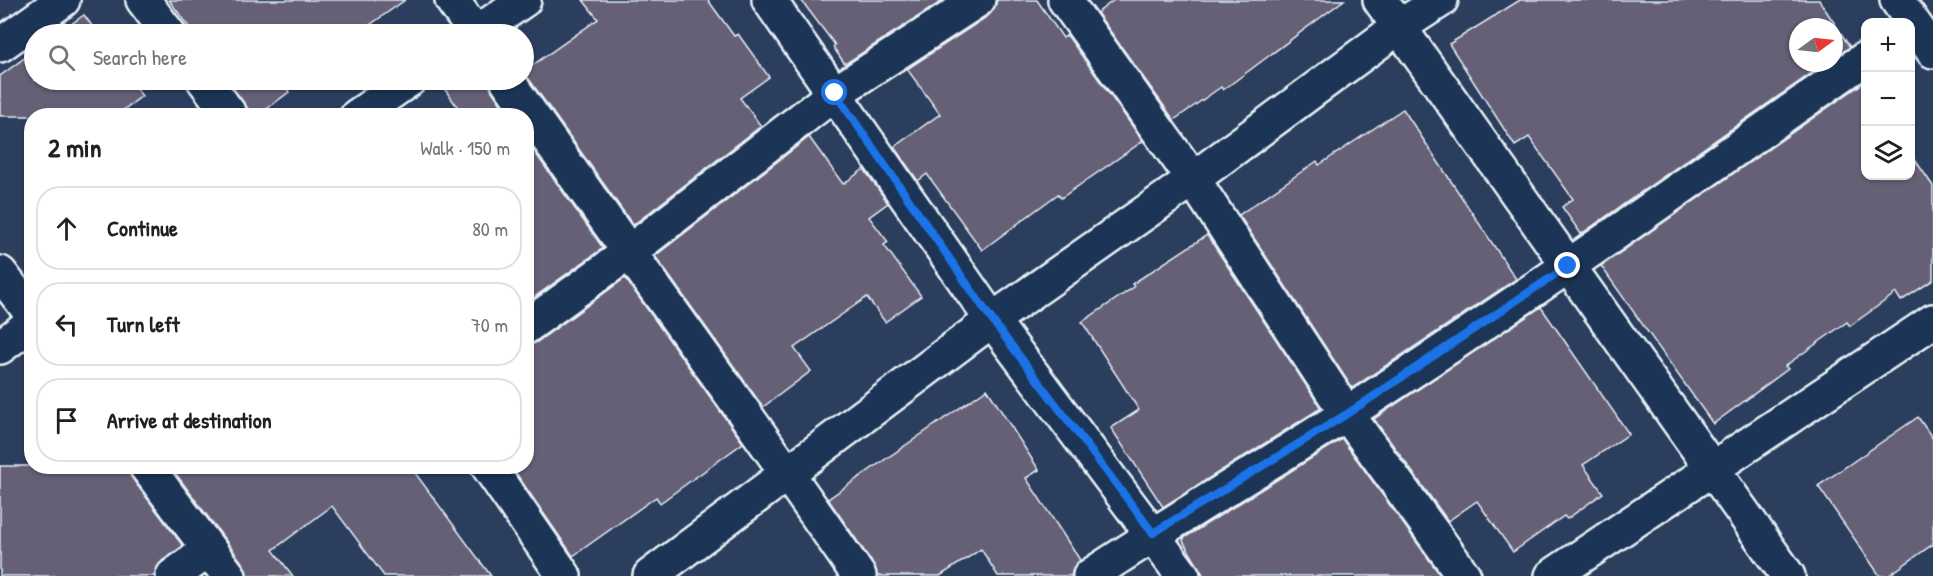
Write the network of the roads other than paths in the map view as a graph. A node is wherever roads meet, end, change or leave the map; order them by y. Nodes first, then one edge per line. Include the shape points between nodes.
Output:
1 (63, 0) edge
2 (143, 0) edge
3 (452, 0) edge
4 (524, 0) edge
5 (769, 0) edge
6 (978, 0) edge
7 (1065, 0) edge
8 (1380, 0) edge
9 (1441, 0) edge
10 (1907, 16) edge
11 (29, 24) edge
12 (161, 24) edge
13 (469, 24) edge
14 (490, 24) edge
15 (1399, 27) junction
16 (24, 28) edge
17 (0, 45) edge
18 (1933, 51) edge
19 (1861, 61) edge
20 (212, 90) edge
21 (395, 90) edge
22 (514, 90) edge
23 (835, 93) junction
24 (225, 108) edge
25 (369, 108) edge
26 (526, 108) edge
27 (534, 119) edge
28 (1193, 179) junction
29 (628, 254) junction
30 (1568, 266) junction
31 (0, 273) edge
32 (24, 304) edge
33 (992, 320) junction
34 (534, 321) edge
35 (1933, 321) edge
36 (24, 328) edge
37 (0, 347) edge
38 (1347, 414) junction
39 (1713, 470) junction
40 (788, 473) junction
41 (152, 474) edge
42 (494, 474) edge
43 (1153, 533) junction
44 (209, 550) junction
45 (172, 576) edge
46 (229, 576) edge
47 (564, 576) edge
48 (650, 576) edge
49 (859, 576) edge
50 (1090, 576) edge
51 (1183, 576) edge
52 (1464, 576) edge
53 (1552, 576) edge
54 (1788, 576) edge

1 - 11 street
2 - 12 street
3 - 13 street
4 - 14 street
5 - 23 street
6 - 23 street
7 - 28 street
8 - 15 street
9 - 15 street
10 - 18 street
15 - 28 street
15 - 30 street
16 - 17 street
19 - 30 street
20 - 24 street
21 - 25 street
22 - 26 street
23 - 29 street
23 - 33 street
27 - 29 street
28 - 33 street
28 - 38 street
29 - 34 street
29 - 40 street
30 - 38 street
30 - 39 street
31 - 32 street
33 - 40 street
33 - 43 street
35 - 39 street
36 - 37 street
38 - 43 street
38 - 52 street
39 - 53 street
39 - 54 street
40 - 48 street
40 - 49 street
41 - 44 street
42 - 47 street
43 - 50 street
43 - 51 street
44 - 45 street
44 - 46 street

